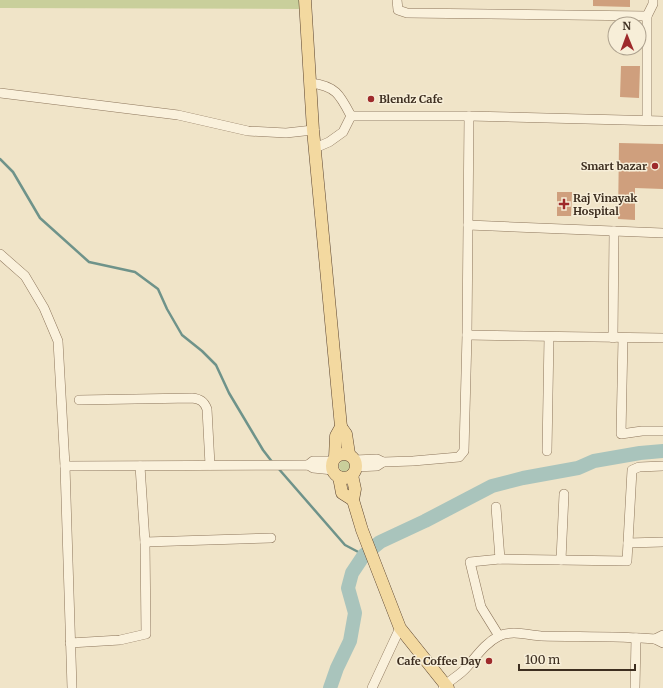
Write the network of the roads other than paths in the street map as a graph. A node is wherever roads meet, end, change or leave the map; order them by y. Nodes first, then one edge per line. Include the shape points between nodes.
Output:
1 (305, 0) edge
2 (397, 0) edge
3 (653, 0) edge
4 (647, 16) joint
5 (647, 56) edge
6 (311, 82) junction
7 (0, 93) edge
8 (351, 116) junction
9 (469, 116) junction
10 (647, 120) junction
11 (663, 121) edge
12 (313, 130) junction
13 (315, 148) junction
14 (468, 225) junction
15 (614, 231) junction
16 (663, 233) edge
17 (0, 254) edge
18 (467, 336) junction
19 (549, 337) junction
20 (613, 338) junction
21 (623, 338) junction
22 (663, 338) edge
23 (79, 400) dead end
24 (340, 427) junction
25 (663, 431) edge
26 (547, 450) dead end
27 (353, 464) junction
28 (210, 465) junction
29 (65, 466) junction
30 (140, 466) junction
31 (335, 466) junction
32 (663, 466) edge
33 (564, 494) dead end
34 (353, 500) junction
35 (496, 507) dead end
36 (271, 538) dead end
37 (145, 542) junction
38 (663, 542) edge
39 (628, 543) junction
40 (500, 559) junction
41 (561, 560) junction
42 (400, 628) junction
43 (499, 636) junction
44 (636, 638) junction
45 (660, 639) edge
46 (70, 643) junction
47 (446, 687) edge
48 (72, 688) edge
49 (372, 688) edge
50 (635, 688) edge

1 - 6 main road
2 - 4 street via 398,10 407,13
3 - 4 street
5 - 10 street
6 - 8 street via 326,85 341,97
6 - 12 main road
7 - 12 street via 178,115 248,131 286,133
8 - 9 street
8 - 13 street via 343,132
9 - 10 street
9 - 14 street
10 - 11 street
12 - 13 main road
13 - 24 main road
14 - 15 street
14 - 18 street
15 - 16 street
15 - 20 street
17 - 29 street via 25,276 44,308 58,341
18 - 19 street
18 - 27 street via 464,452 459,457 383,462 377,459
19 - 20 street
19 - 26 street
20 - 21 street
21 - 22 street
21 - 25 street via 621,434
23 - 28 street via 199,399 207,409
24 - 27 main road via 346,434
24 - 31 main road via 336,436
27 - 31 main road via 342,454
27 - 31 main road via 345,478
27 - 34 main road
28 - 30 street
28 - 31 street via 308,465 313,461
29 - 30 street
29 - 46 street
30 - 37 street
31 - 34 main road via 342,493
32 - 39 street via 639,467 632,470
33 - 41 street
34 - 42 main road
35 - 40 street
36 - 37 street
37 - 46 street via 146,634 120,640
38 - 39 street
39 - 41 street via 627,561
40 - 41 street
40 - 43 street via 470,562 480,607
42 - 47 main road
42 - 49 street
43 - 44 street via 511,633
43 - 47 street
44 - 45 street
44 - 50 street
46 - 48 street

